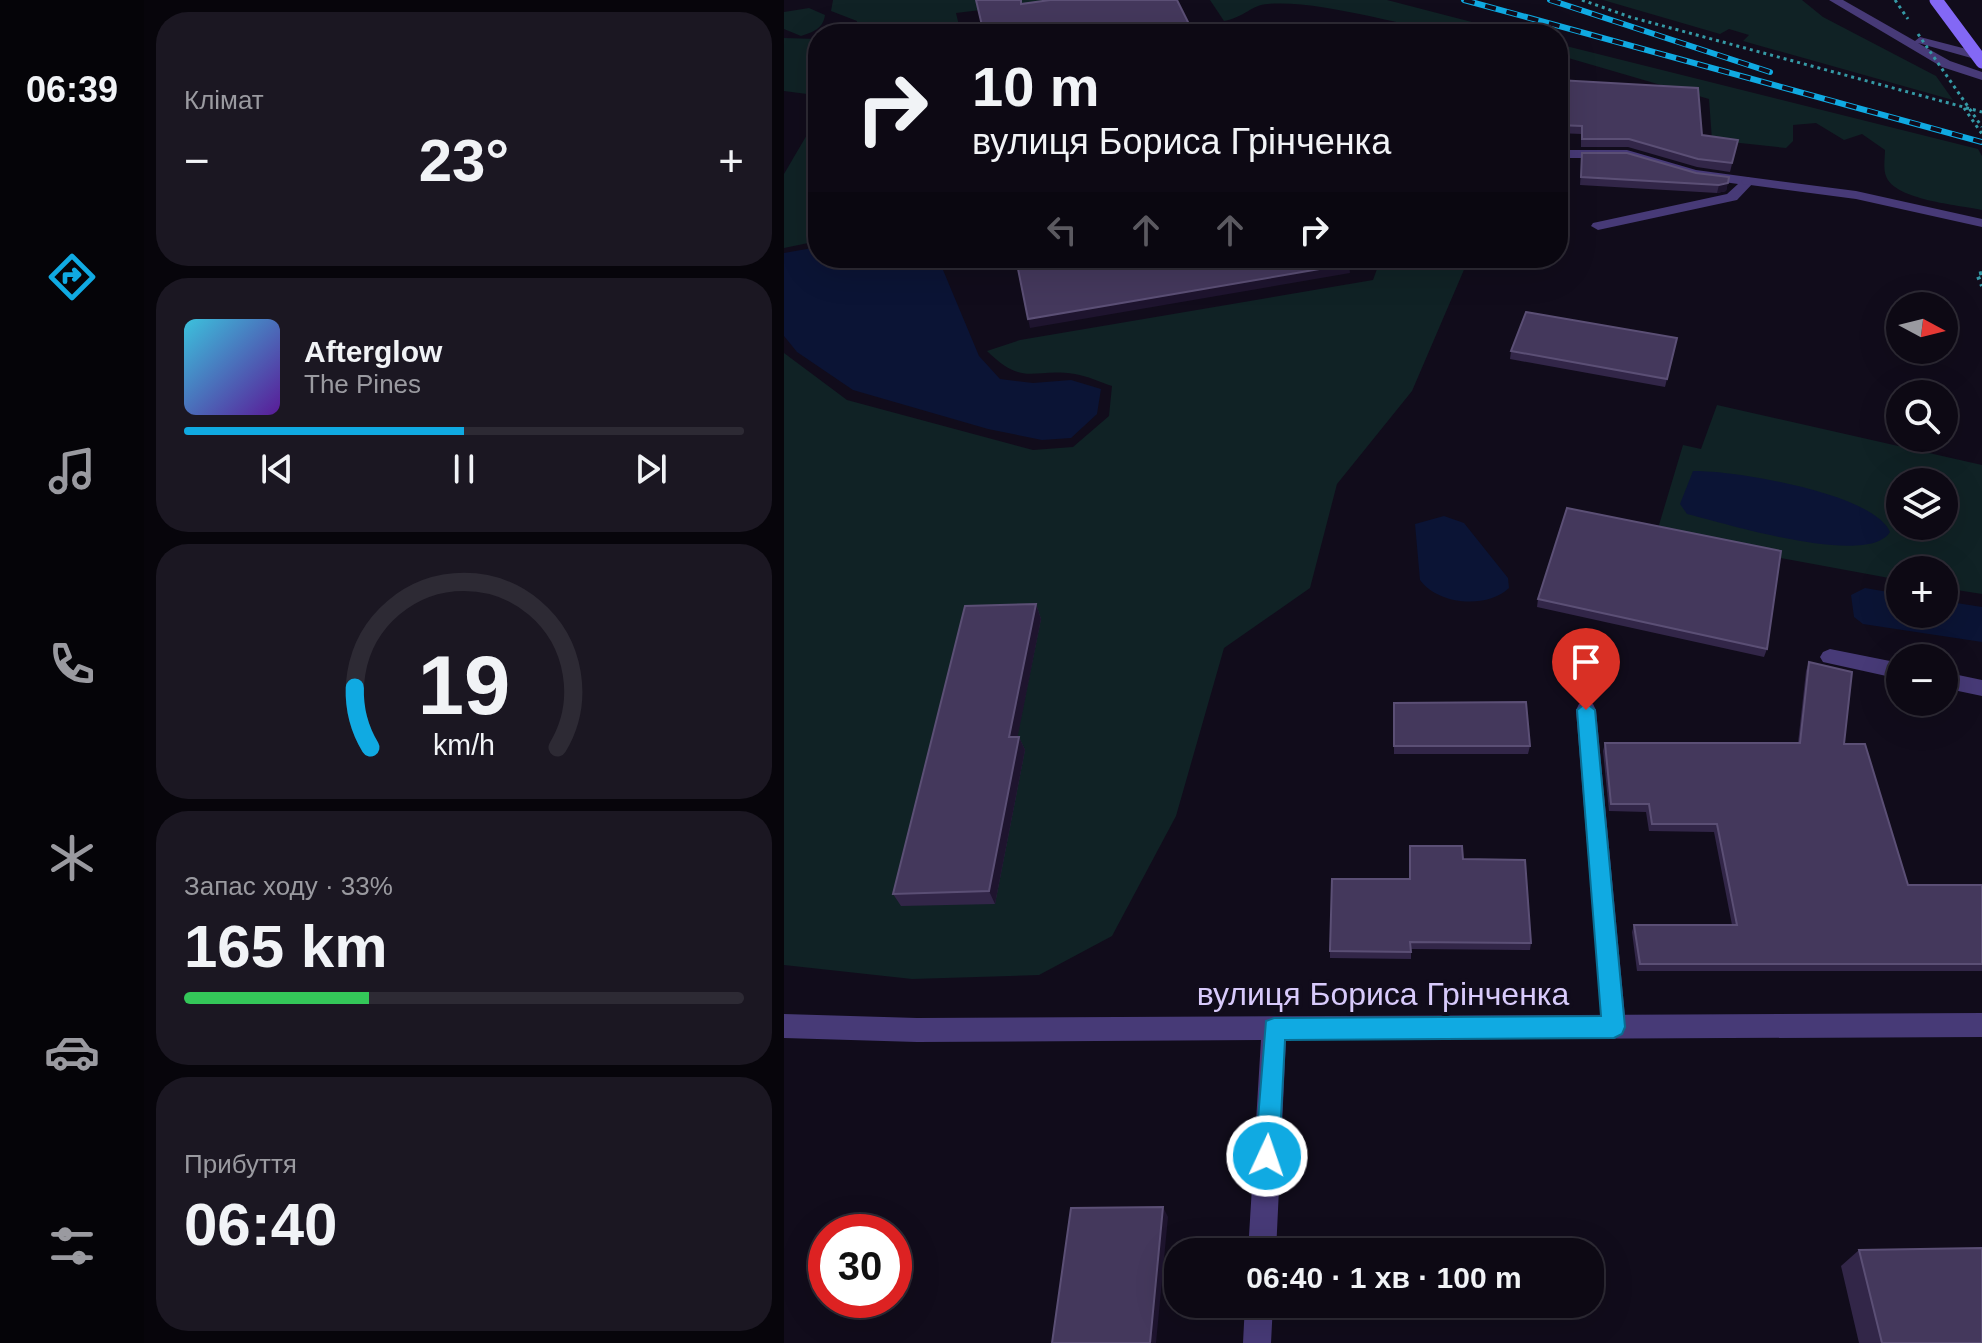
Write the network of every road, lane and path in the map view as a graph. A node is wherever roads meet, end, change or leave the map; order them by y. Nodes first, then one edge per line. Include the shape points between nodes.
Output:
1 (1582, 0) edge
2 (1835, 0) edge
3 (1895, 0) edge
4 (1936, 0) edge
5 (1881, 30) junction
6 (1982, 60) edge
7 (1982, 76) edge
8 (1982, 112) edge
9 (1982, 127) edge
10 (1568, 154) edge
11 (1748, 181) junction
12 (1982, 223) edge
13 (1598, 226) dead end
14 (1982, 273) edge
15 (1982, 286) edge
16 (1830, 657) dead end
17 (1886, 668) edge
18 (1958, 683) edge
19 (1982, 688) edge
20 (1586, 710) dead end
21 (1982, 1025) edge
22 (784, 1026) edge
23 (1614, 1027) junction
24 (1274, 1029) junction
25 (1263, 1238) edge
26 (1258, 1318) edge
27 (1257, 1343) edge

1 - 8 path
2 - 5 street
3 - 9 path, bridge
4 - 6 main road, bridge
5 - 6 street
5 - 7 street via 1946,64
10 - 11 street via 1627,154 1695,174
11 - 12 street via 1882,200
11 - 13 street via 1732,197
14 - 15 path via 1977,274
16 - 17 street
18 - 19 street
20 - 23 street
21 - 23 street, вулиця Бориса Грінченка
22 - 24 street, вулиця Бориса Грінченка
23 - 24 street, вулиця Бориса Грінченка
24 - 25 street
26 - 27 street

